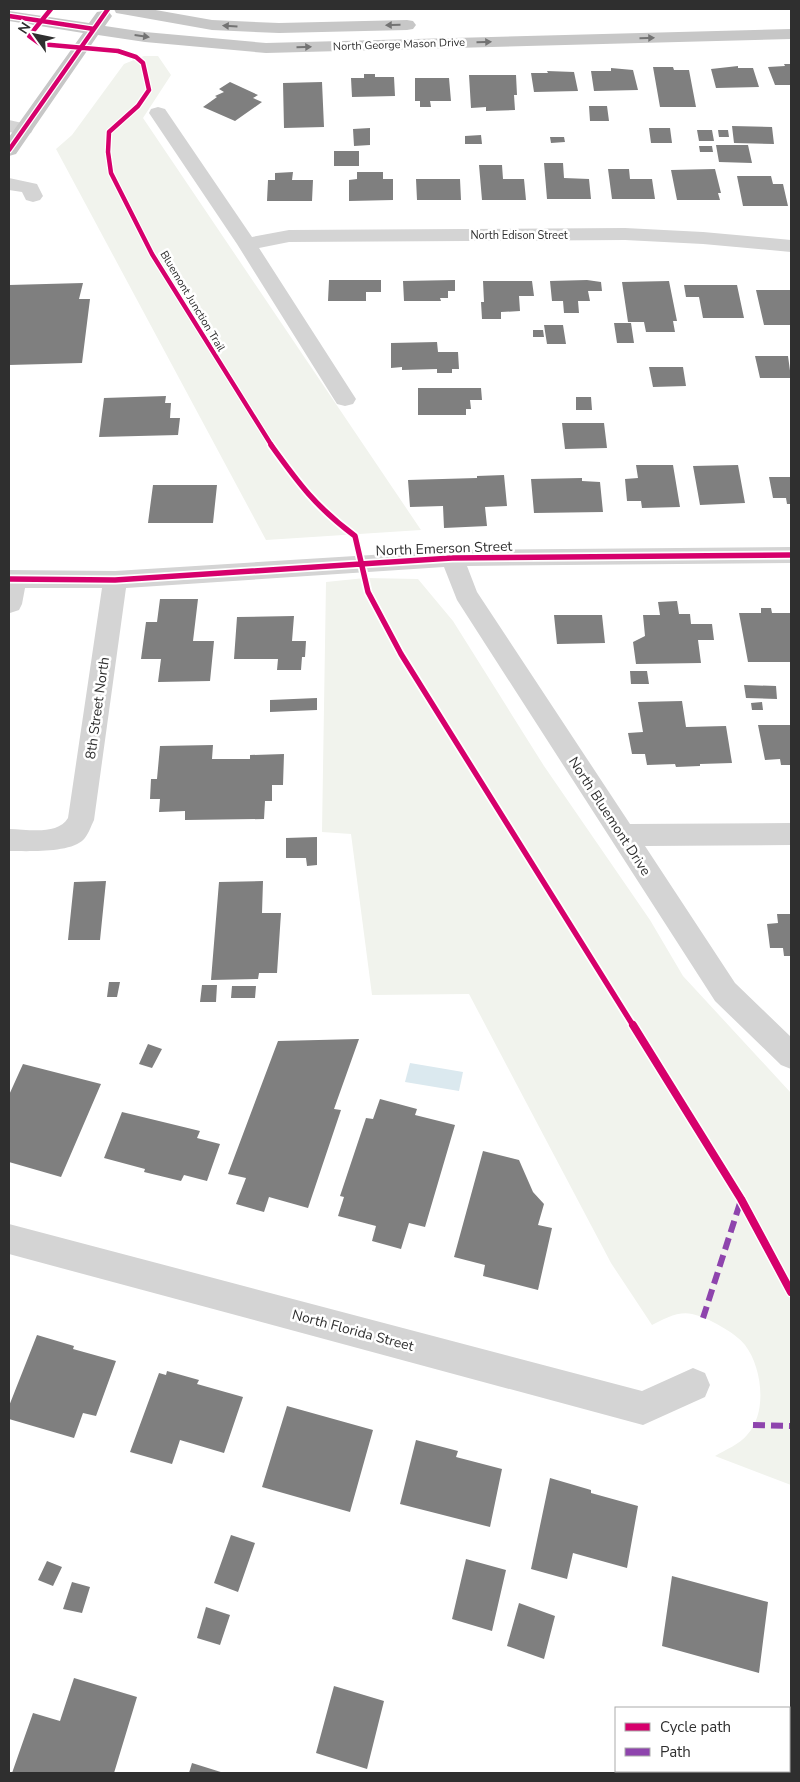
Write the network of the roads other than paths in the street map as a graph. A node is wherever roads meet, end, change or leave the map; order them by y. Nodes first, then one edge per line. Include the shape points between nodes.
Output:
1 (108, 9) edge
2 (122, 9) edge
3 (9, 16) edge
4 (427, 24) dead end
5 (94, 29) junction
6 (791, 34) edge
7 (158, 113) dead end
8 (16, 128) edge
9 (9, 150) edge
10 (9, 184) edge
11 (33, 196) dead end
12 (247, 244) junction
13 (791, 246) edge
14 (345, 399) dead end
15 (791, 555) edge
16 (452, 558) junction
17 (12, 579) edge
18 (114, 580) junction
19 (10, 604) edge
20 (791, 834) edge
21 (623, 835) junction
22 (9, 840) edge
23 (791, 1056) edge
24 (9, 1239) edge
25 (693, 1385) dead end

1 - 5 main road
4 -> 2 main road, North George Mason Drive via 279,28 212,25
3 - 5 main road, North George Mason Drive
5 -> 6 main road, North George Mason Drive via 266,48
5 - 8 main road
7 - 12 street
8 - 9 main road
10 - 11 street via 30,188
12 - 13 street, North Edison Street via 289,236 625,234
12 - 14 street
15 - 16 street, North Emerson Street
16 - 18 street, North Emerson Street
16 - 21 street, North Bluemont Drive via 466,594
17 - 18 street, North Emerson Street
17 - 19 street
18 - 22 street, 8th Street North via 81,820 73,833 55,840
20 - 21 street
21 - 23 street, North Bluemont Drive via 725,992
24 - 25 street, North Florida Street via 644,1408

